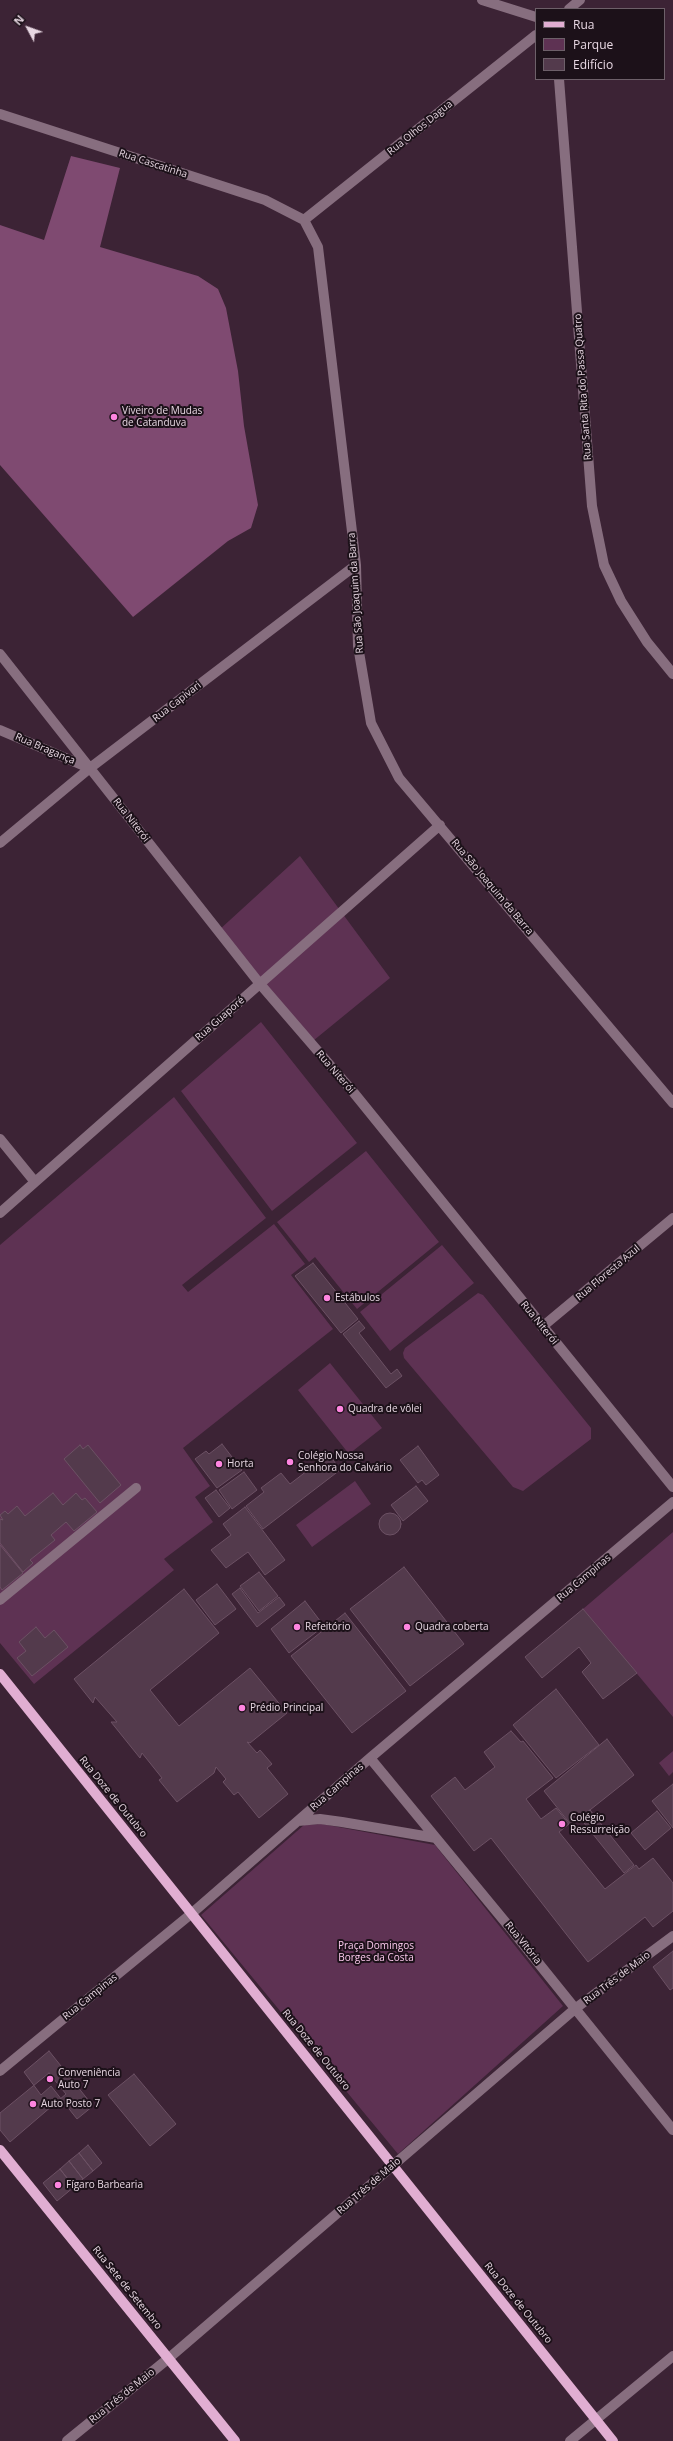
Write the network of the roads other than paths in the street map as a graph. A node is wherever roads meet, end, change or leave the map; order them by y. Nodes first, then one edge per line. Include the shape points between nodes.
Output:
1 (482, 0) edge
2 (580, 0) edge
3 (570, 8) edge
4 (535, 16) edge
5 (535, 36) edge
6 (559, 80) edge
7 (0, 114) edge
8 (304, 220) junction
9 (356, 565) junction
10 (0, 654) edge
11 (673, 674) edge
12 (0, 730) edge
13 (90, 768) junction
14 (440, 825) junction
15 (0, 843) edge
16 (260, 984) junction
17 (673, 1102) edge
18 (0, 1139) edge
19 (35, 1182) junction
20 (0, 1213) edge
21 (673, 1218) edge
22 (542, 1327) junction
23 (136, 1488) dead end
24 (673, 1488) edge
25 (673, 1502) edge
26 (0, 1600) edge
27 (0, 1674) edge
28 (370, 1758) junction
29 (297, 1821) junction
30 (436, 1838) junction
31 (191, 1914) junction
32 (673, 1936) edge
33 (576, 2008) junction
34 (0, 2071) edge
35 (673, 2130) edge
36 (0, 2150) edge
37 (393, 2166) junction
38 (673, 2356) edge
39 (169, 2358) junction
40 (595, 2419) junction
41 (67, 2441) edge
42 (235, 2441) edge
43 (570, 2441) edge
44 (613, 2441) edge

1 - 4 street
2 - 3 street
5 - 8 street, Rua Olhos Dagua
6 - 11 street, Rua Santa Rita do Passa Quatro via 592,506 604,565 621,601 647,642
7 - 8 street, Rua Cascatinha via 265,200
8 - 9 street, Rua São Joaquim da Barra via 318,247
9 - 13 street, Rua Capivari
9 - 14 street, Rua São Joaquim da Barra via 358,646 371,723 399,778
10 - 13 street, Rua Niterói
12 - 13 street, Rua Bragança
13 - 15 street, Rua Capivari
13 - 16 street, Rua Niterói
14 - 16 street, Rua Guaporé
14 - 17 street, Rua São Joaquim da Barra
16 - 19 street, Rua Guaporé
16 - 22 street, Rua Niterói via 354,1093
18 - 19 street
19 - 20 street, Rua Guaporé
21 - 22 street, Rua Floresta Azul
22 - 24 street, Rua Niterói
23 - 26 street
25 - 28 street, Rua Campinas
27 - 31 main road, Rua Doze de Outubro
28 - 29 street, Rua Campinas
28 - 30 street, Rua Vitória
29 - 30 street via 327,1820
29 - 31 street, Rua Campinas
30 - 33 street, Rua Vitória
31 - 34 street, Rua Campinas
31 - 37 main road, Rua Doze de Outubro
32 - 33 street, Rua Três de Maio
33 - 35 street, Rua Vitória
33 - 37 street, Rua Três de Maio
36 - 39 main road, Rua Sete de Setembro
37 - 39 street, Rua Três de Maio
37 - 40 main road, Rua Doze de Outubro
38 - 40 street
39 - 41 street, Rua Três de Maio
39 - 42 main road, Rua Sete de Setembro
40 - 43 street
40 - 44 main road, Rua Doze de Outubro

